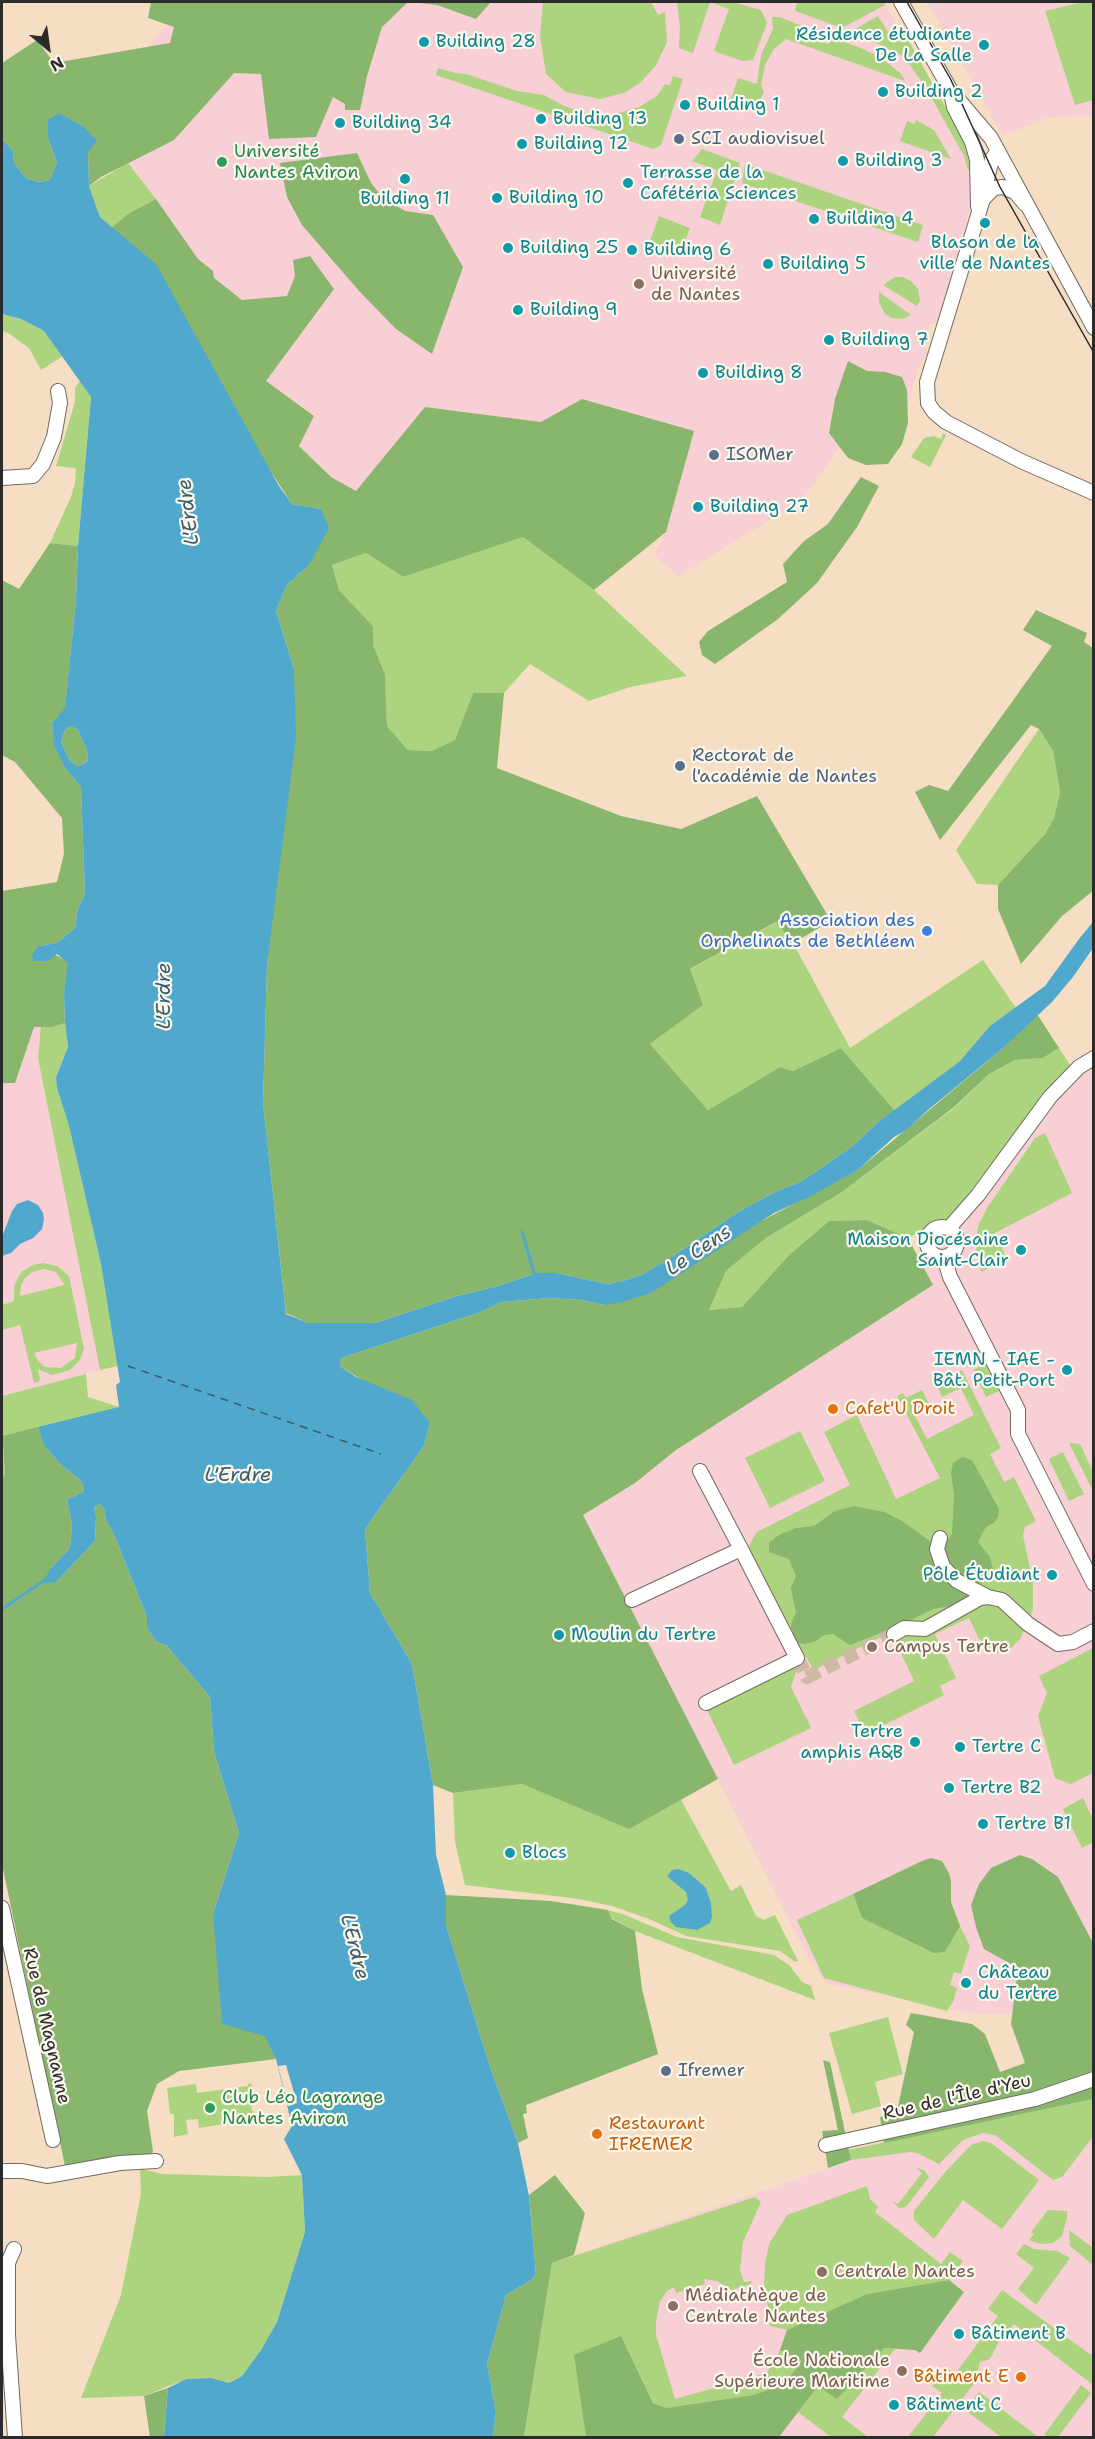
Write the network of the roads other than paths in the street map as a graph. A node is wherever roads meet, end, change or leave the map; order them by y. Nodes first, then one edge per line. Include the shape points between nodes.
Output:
1 (901, 2) edge
2 (951, 91) junction
3 (998, 151) junction
4 (1025, 204) junction
5 (980, 206) junction
6 (1094, 327) edge
7 (58, 391) dead end
8 (2, 478) edge
9 (1094, 493) edge
10 (1094, 1058) edge
11 (949, 1228) junction
12 (947, 1257) junction
13 (700, 1471) dead end
14 (940, 1538) dead end
15 (741, 1549) junction
16 (1094, 1584) edge
17 (988, 1597) junction
18 (632, 1600) dead end
19 (1094, 1631) edge
20 (894, 1634) tunnel mouth
21 (705, 1703) dead end
22 (2, 1917) edge
23 (1094, 2079) edge
24 (53, 2139) dead end
25 (826, 2145) dead end
26 (156, 2162) dead end
27 (2, 2171) edge
28 (14, 2249) dead end
29 (5, 2335) edge
30 (15, 2438) edge

1 - 2 street
2 - 3 street via 983,126
2 - 5 street via 977,160
3 - 4 street
3 - 5 street via 992,159
4 - 5 street via 1004,186 990,190
4 - 6 street
5 - 9 street via 927,382 928,403 946,422
7 - 8 street via 60,403 54,437 43,464 33,476
10 - 11 street via 1079,1067 1050,1097
11 - 12 street via 957,1243
11 - 12 street via 933,1229 927,1241 932,1254
12 - 16 street via 951,1277 1018,1410 1018,1434
13 - 15 street
14 - 17 street via 937,1549 943,1567 957,1581
15 - 18 street
15 - 21 street via 797,1658
17 - 19 street via 1002,1600 1058,1644 1073,1642
17 - 20 street via 925,1629 904,1629
22 - 24 street, Rue de Magnanne
23 - 25 street, Rue de l'Île d'Yeu via 1035,2099
26 - 27 street via 120,2163 47,2176
28 - 29 street via 8,2263
29 - 30 street

